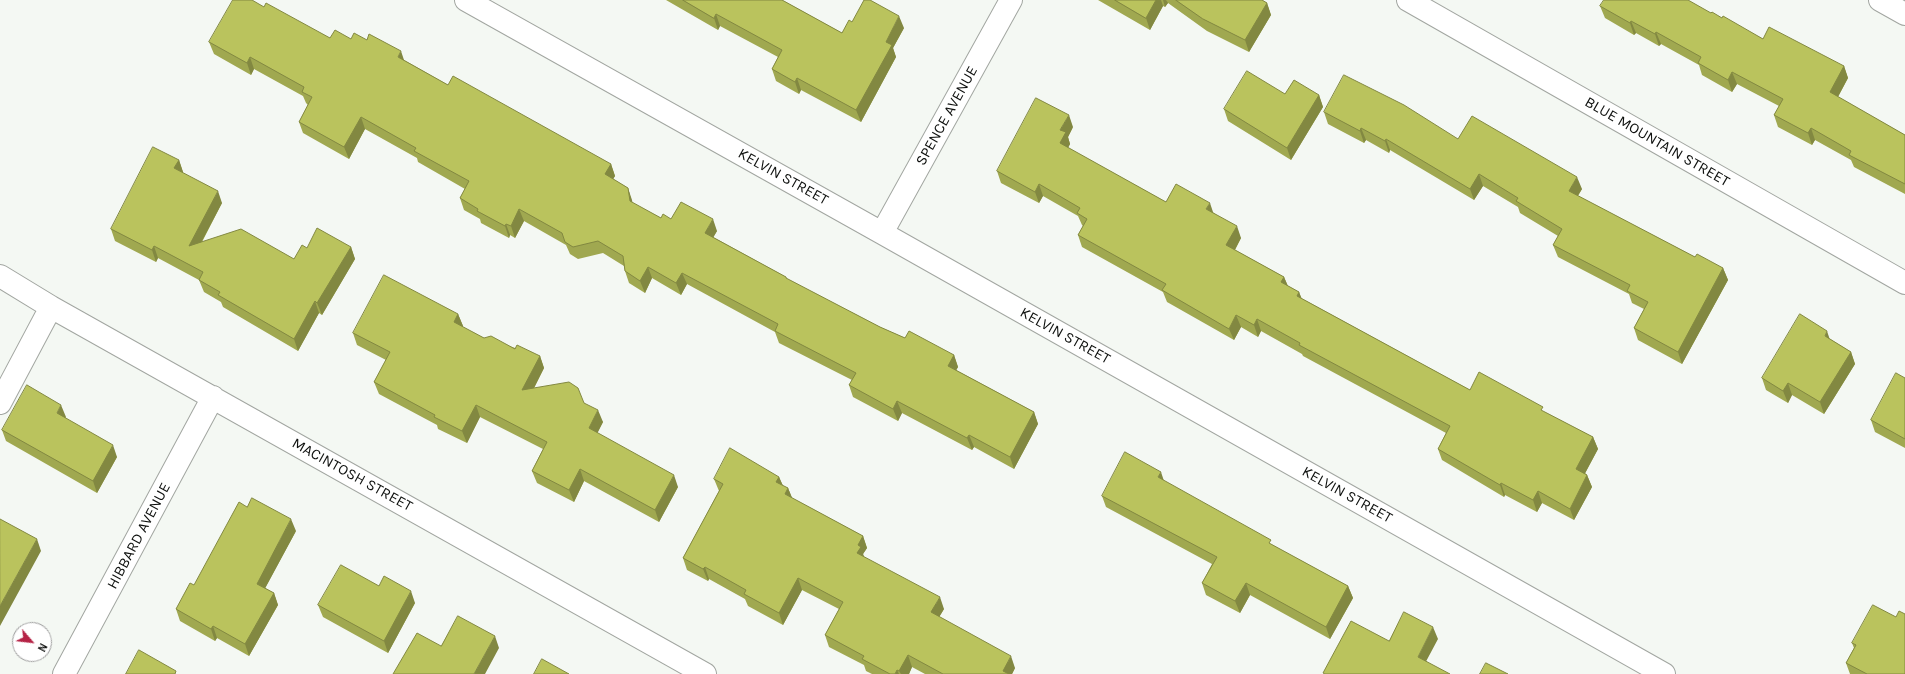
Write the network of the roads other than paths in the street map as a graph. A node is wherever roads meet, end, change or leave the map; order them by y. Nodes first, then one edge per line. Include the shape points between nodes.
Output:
1 (466, 0) edge
2 (1012, 0) edge
3 (1408, 0) edge
4 (1880, 0) edge
5 (1905, 14) edge
6 (882, 233) junction
7 (0, 276) edge
8 (1905, 283) edge
9 (51, 307) junction
10 (213, 397) junction
11 (0, 402) edge
12 (64, 674) edge
13 (705, 674) edge
14 (1664, 674) edge

1 - 6 street, KELVIN STREET
2 - 6 street, SPENCE AVENUE
3 - 8 street, BLUE MOUNTAIN STREET
4 - 5 street
6 - 14 street, KELVIN STREET
7 - 9 street, MACINTOSH STREET
9 - 10 street, MACINTOSH STREET
9 - 11 street
10 - 12 street, HIBBARD AVENUE
10 - 13 street, MACINTOSH STREET

